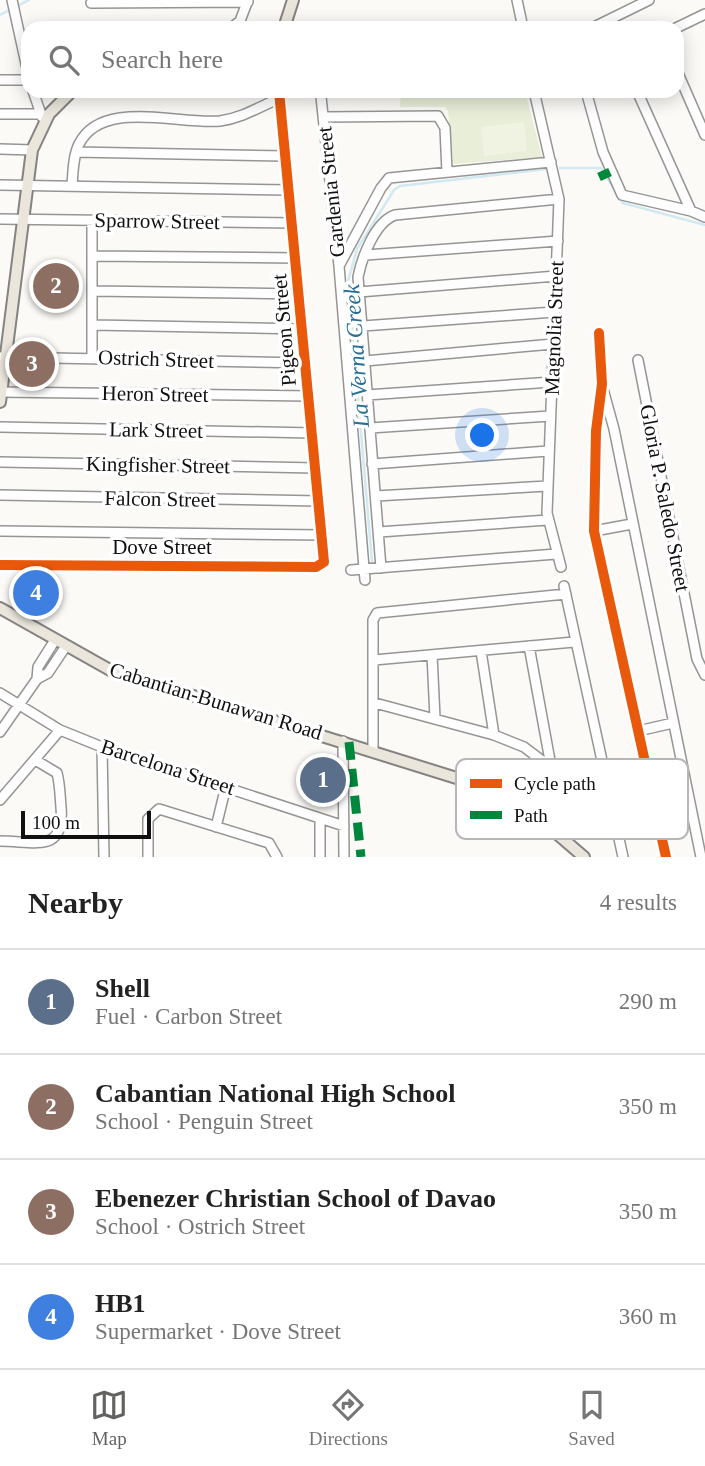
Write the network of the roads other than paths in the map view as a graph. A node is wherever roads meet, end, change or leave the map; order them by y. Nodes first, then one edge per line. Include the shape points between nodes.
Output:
1 (12, 0) edge
2 (293, 0) edge
3 (517, 0) edge
4 (649, 0) edge
5 (248, 1) edge
6 (91, 3) dead end
7 (704, 18) edge
8 (240, 21) edge
9 (287, 21) edge
10 (522, 21) edge
11 (606, 21) edge
12 (684, 25) edge
13 (21, 32) edge
14 (0, 80) edge
15 (21, 80) edge
16 (684, 87) edge
17 (36, 98) edge
18 (64, 98) edge
19 (273, 98) edge
20 (279, 98) edge
21 (321, 98) edge
22 (536, 98) edge
23 (588, 98) edge
24 (640, 98) edge
25 (0, 114) edge
26 (323, 117) junction
27 (43, 118) junction
28 (705, 135) edge
29 (0, 149) edge
30 (33, 150) junction
31 (76, 152) junction
32 (286, 156) junction
33 (551, 162) junction
34 (447, 172) junction
35 (0, 185) edge
36 (26, 185) junction
37 (72, 186) junction
38 (290, 190) junction
39 (559, 199) junction
40 (691, 211) junction
41 (705, 218) edge
42 (0, 219) edge
43 (21, 219) junction
44 (92, 220) junction
45 (293, 223) junction
46 (558, 241) junction
47 (366, 255) junction
48 (92, 256) junction
49 (296, 257) junction
50 (339, 266) junction
51 (556, 276) junction
52 (93, 291) junction
53 (359, 292) junction
54 (300, 294) junction
55 (554, 312) junction
56 (93, 325) junction
57 (363, 326) junction
58 (303, 330) junction
59 (599, 333) dead end
60 (553, 344) junction
61 (3, 357) edge
62 (92, 357) junction
63 (638, 360) dead end
64 (365, 361) junction
65 (306, 363) junction
66 (552, 382) junction
67 (601, 384) junction
68 (0, 395) edge
69 (367, 395) junction
70 (309, 396) junction
71 (550, 416) junction
72 (0, 427) edge
73 (370, 428) junction
74 (614, 429) junction
75 (596, 431) junction
76 (313, 433) junction
77 (548, 451) junction
78 (0, 462) edge
79 (372, 464) junction
80 (316, 468) junction
81 (547, 486) junction
82 (0, 495) edge
83 (376, 496) junction
84 (320, 501) junction
85 (548, 520) junction
86 (632, 524) junction
87 (0, 531) edge
88 (594, 531) junction
89 (379, 532) junction
90 (323, 536) junction
91 (556, 554) junction
92 (322, 564) joint
93 (0, 565) edge
94 (561, 567) dead end
95 (381, 568) junction
96 (364, 569) junction
97 (351, 570) dead end
98 (365, 580) dead end
99 (0, 608) edge
100 (55, 640) junction
101 (574, 642) junction
102 (66, 646) junction
103 (529, 646) junction
104 (481, 651) junction
105 (432, 655) junction
106 (374, 660) junction
107 (705, 675) edge
108 (37, 679) junction
109 (0, 693) edge
110 (375, 703) junction
111 (20, 705) junction
112 (435, 718) junction
113 (673, 723) junction
114 (60, 730) junction
115 (0, 732) edge
116 (638, 732) junction
117 (494, 735) junction
118 (343, 741) junction
119 (102, 747) junction
120 (373, 750) junction
121 (541, 759) edge
122 (550, 759) edge
123 (602, 759) edge
124 (644, 759) edge
125 (681, 759) edge
126 (37, 761) junction
127 (456, 777) edge
128 (226, 786) junction
129 (688, 795) edge
130 (0, 800) edge
131 (320, 818) junction
132 (344, 826) junction
133 (216, 827) junction
134 (563, 839) edge
135 (619, 839) edge
136 (662, 839) edge
137 (0, 841) edge
138 (104, 857) edge
139 (148, 857) edge
140 (277, 857) edge
141 (320, 857) edge
142 (344, 857) edge
143 (584, 857) edge
144 (623, 857) edge
145 (666, 857) edge
146 (701, 857) edge

1 - 13 street
2 - 9 main road
3 - 10 street
4 - 11 street
5 - 6 street
5 - 8 street
7 - 12 street
14 - 15 street
16 - 28 street
17 - 27 street
18 - 27 main road
19 - 31 street via 234,119 111,118 86,134
20 - 32 street, Pigeon Street
21 - 26 street, Gardenia Street
22 - 33 street, Magnolia Street
23 - 40 street via 603,152 622,195
24 - 40 street
25 - 27 street
26 - 34 street via 438,116 444,128
26 - 50 street, Gardenia Street
27 - 30 main road
29 - 30 street
30 - 36 main road
31 - 32 street
31 - 37 street
32 - 38 street, Pigeon Street
33 - 34 street
33 - 39 street, Magnolia Street
34 - 50 street via 389,178
35 - 36 street
36 - 37 street
36 - 43 main road
37 - 38 street
38 - 45 street, Pigeon Street
39 - 46 street, Magnolia Street
39 - 47 street via 395,215 382,222
40 - 41 street
42 - 43 street, Sparrow Street
43 - 44 street, Sparrow Street
43 - 61 main road
44 - 45 street, Sparrow Street
44 - 48 street
45 - 49 street, Pigeon Street
46 - 47 street
46 - 51 street, Magnolia Street
47 - 53 street via 358,277
48 - 49 street
48 - 52 street
49 - 54 street, Pigeon Street
50 - 96 street, Gardenia Street
51 - 53 street
51 - 55 street, Magnolia Street
52 - 54 street
52 - 56 street
53 - 57 street
54 - 58 street, Pigeon Street
55 - 57 street
55 - 60 street, Magnolia Street
56 - 58 street
56 - 62 street
57 - 64 street
58 - 65 street, Pigeon Street
59 - 67 street
60 - 64 street
60 - 66 street, Magnolia Street
61 - 62 street, Ostrich Street
61 - 68 main road
62 - 65 street, Ostrich Street
63 - 107 street, Gloria P. Saledo Street via 695,647
64 - 69 street
65 - 70 street, Pigeon Street
66 - 69 street
66 - 71 street, Magnolia Street
67 - 74 street
67 - 75 street
68 - 70 street, Heron Street
69 - 73 street
70 - 76 street, Pigeon Street
71 - 73 street
71 - 77 street, Magnolia Street
72 - 76 street, Lark Street
73 - 79 street
74 - 75 street
74 - 86 street
75 - 88 street
76 - 80 street, Pigeon Street
77 - 79 street
77 - 81 street, Magnolia Street
78 - 80 street, Kingfisher Street
79 - 83 street
80 - 84 street, Pigeon Street
81 - 83 street
81 - 85 street, Magnolia Street
82 - 84 street, Falcon Street
83 - 89 street
84 - 90 street, Pigeon Street
85 - 89 street
85 - 91 street, Magnolia Street
86 - 88 street
86 - 113 street
87 - 90 street
88 - 116 street
89 - 95 street
90 - 92 street, Pigeon Street
91 - 94 street, Magnolia Street
91 - 95 street
92 - 93 street, Dove Street
95 - 96 street
96 - 97 street
96 - 98 street, Gardenia Street
99 - 100 main road, Cabantian-Bunawan Road
100 - 102 main road, Cabantian-Bunawan Road
100 - 108 street via 38,667
101 - 103 street
101 - 106 street via 565,590 377,613 373,620
101 - 123 street
102 - 108 street via 48,673
102 - 118 main road, Cabantian-Bunawan Road via 110,670
103 - 104 street
103 - 122 street
104 - 105 street
104 - 117 street
105 - 106 street
105 - 112 street
106 - 110 street
108 - 111 street
109 - 111 street, Barcelona Street
110 - 112 street
110 - 120 street
111 - 114 street, Barcelona Street
111 - 115 street
112 - 117 street
113 - 116 street
113 - 125 street
114 - 119 street, Barcelona Street
114 - 126 street
116 - 124 street
117 - 121 street
118 - 120 main road, Cabantian-Bunawan Road
118 - 132 street
119 - 128 street, Barcelona Street
119 - 138 street
120 - 127 main road, Cabantian-Bunawan Road
126 - 130 street
126 - 137 street via 57,773 63,827 48,841
128 - 131 street, Barcelona Street
128 - 133 street
129 - 146 street
131 - 132 street, Barcelona Street
131 - 141 street
132 - 142 street
133 - 139 street via 159,810 152,812
133 - 140 street via 269,843
134 - 143 main road, Cabantian-Bunawan Road
135 - 144 street
136 - 145 street

